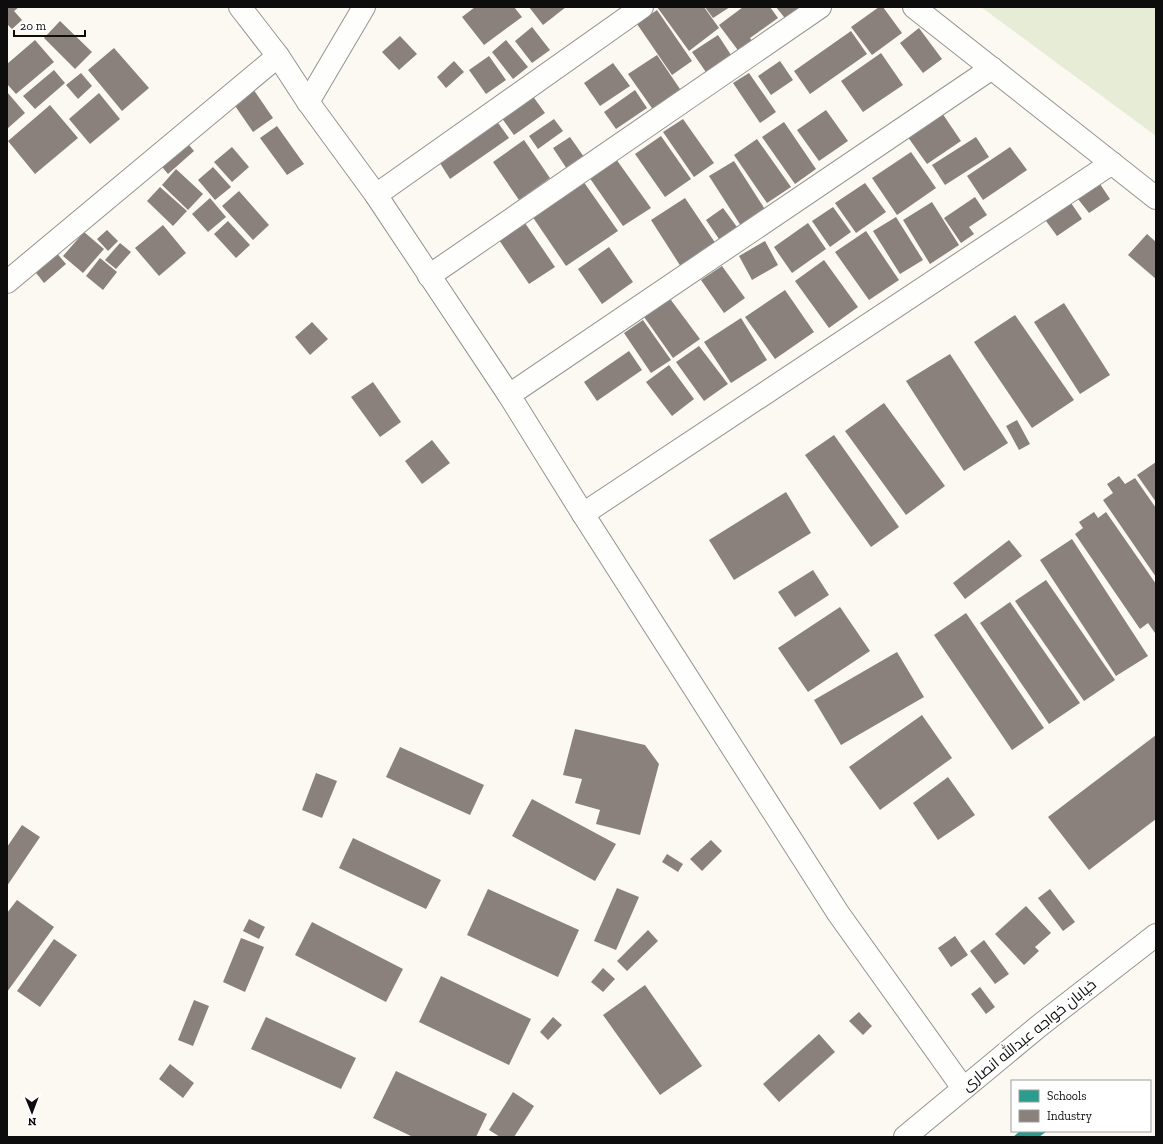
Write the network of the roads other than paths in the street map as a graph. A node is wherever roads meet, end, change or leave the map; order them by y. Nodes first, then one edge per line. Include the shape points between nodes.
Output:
1 (240, 7) edge
2 (364, 7) edge
3 (642, 7) edge
4 (820, 7) edge
5 (914, 7) edge
6 (278, 56) junction
7 (992, 68) junction
8 (308, 102) junction
9 (1112, 163) junction
10 (376, 195) junction
11 (1156, 198) edge
12 (429, 276) junction
13 (7, 282) edge
14 (509, 395) junction
15 (582, 514) junction
16 (1156, 935) edge
17 (963, 1088) junction
18 (905, 1137) edge

1 - 6 street
2 - 8 street
3 - 10 street
4 - 12 street
5 - 7 street
6 - 8 street
6 - 13 street
7 - 9 street
7 - 14 street
8 - 10 street
9 - 11 street
9 - 15 street
10 - 12 street
12 - 14 street
14 - 15 street
15 - 17 street via 838,913
16 - 17 street, خیابان خواجه عبدالله انصاری
17 - 18 street, خیابان خواجه عبدالله انصاری

